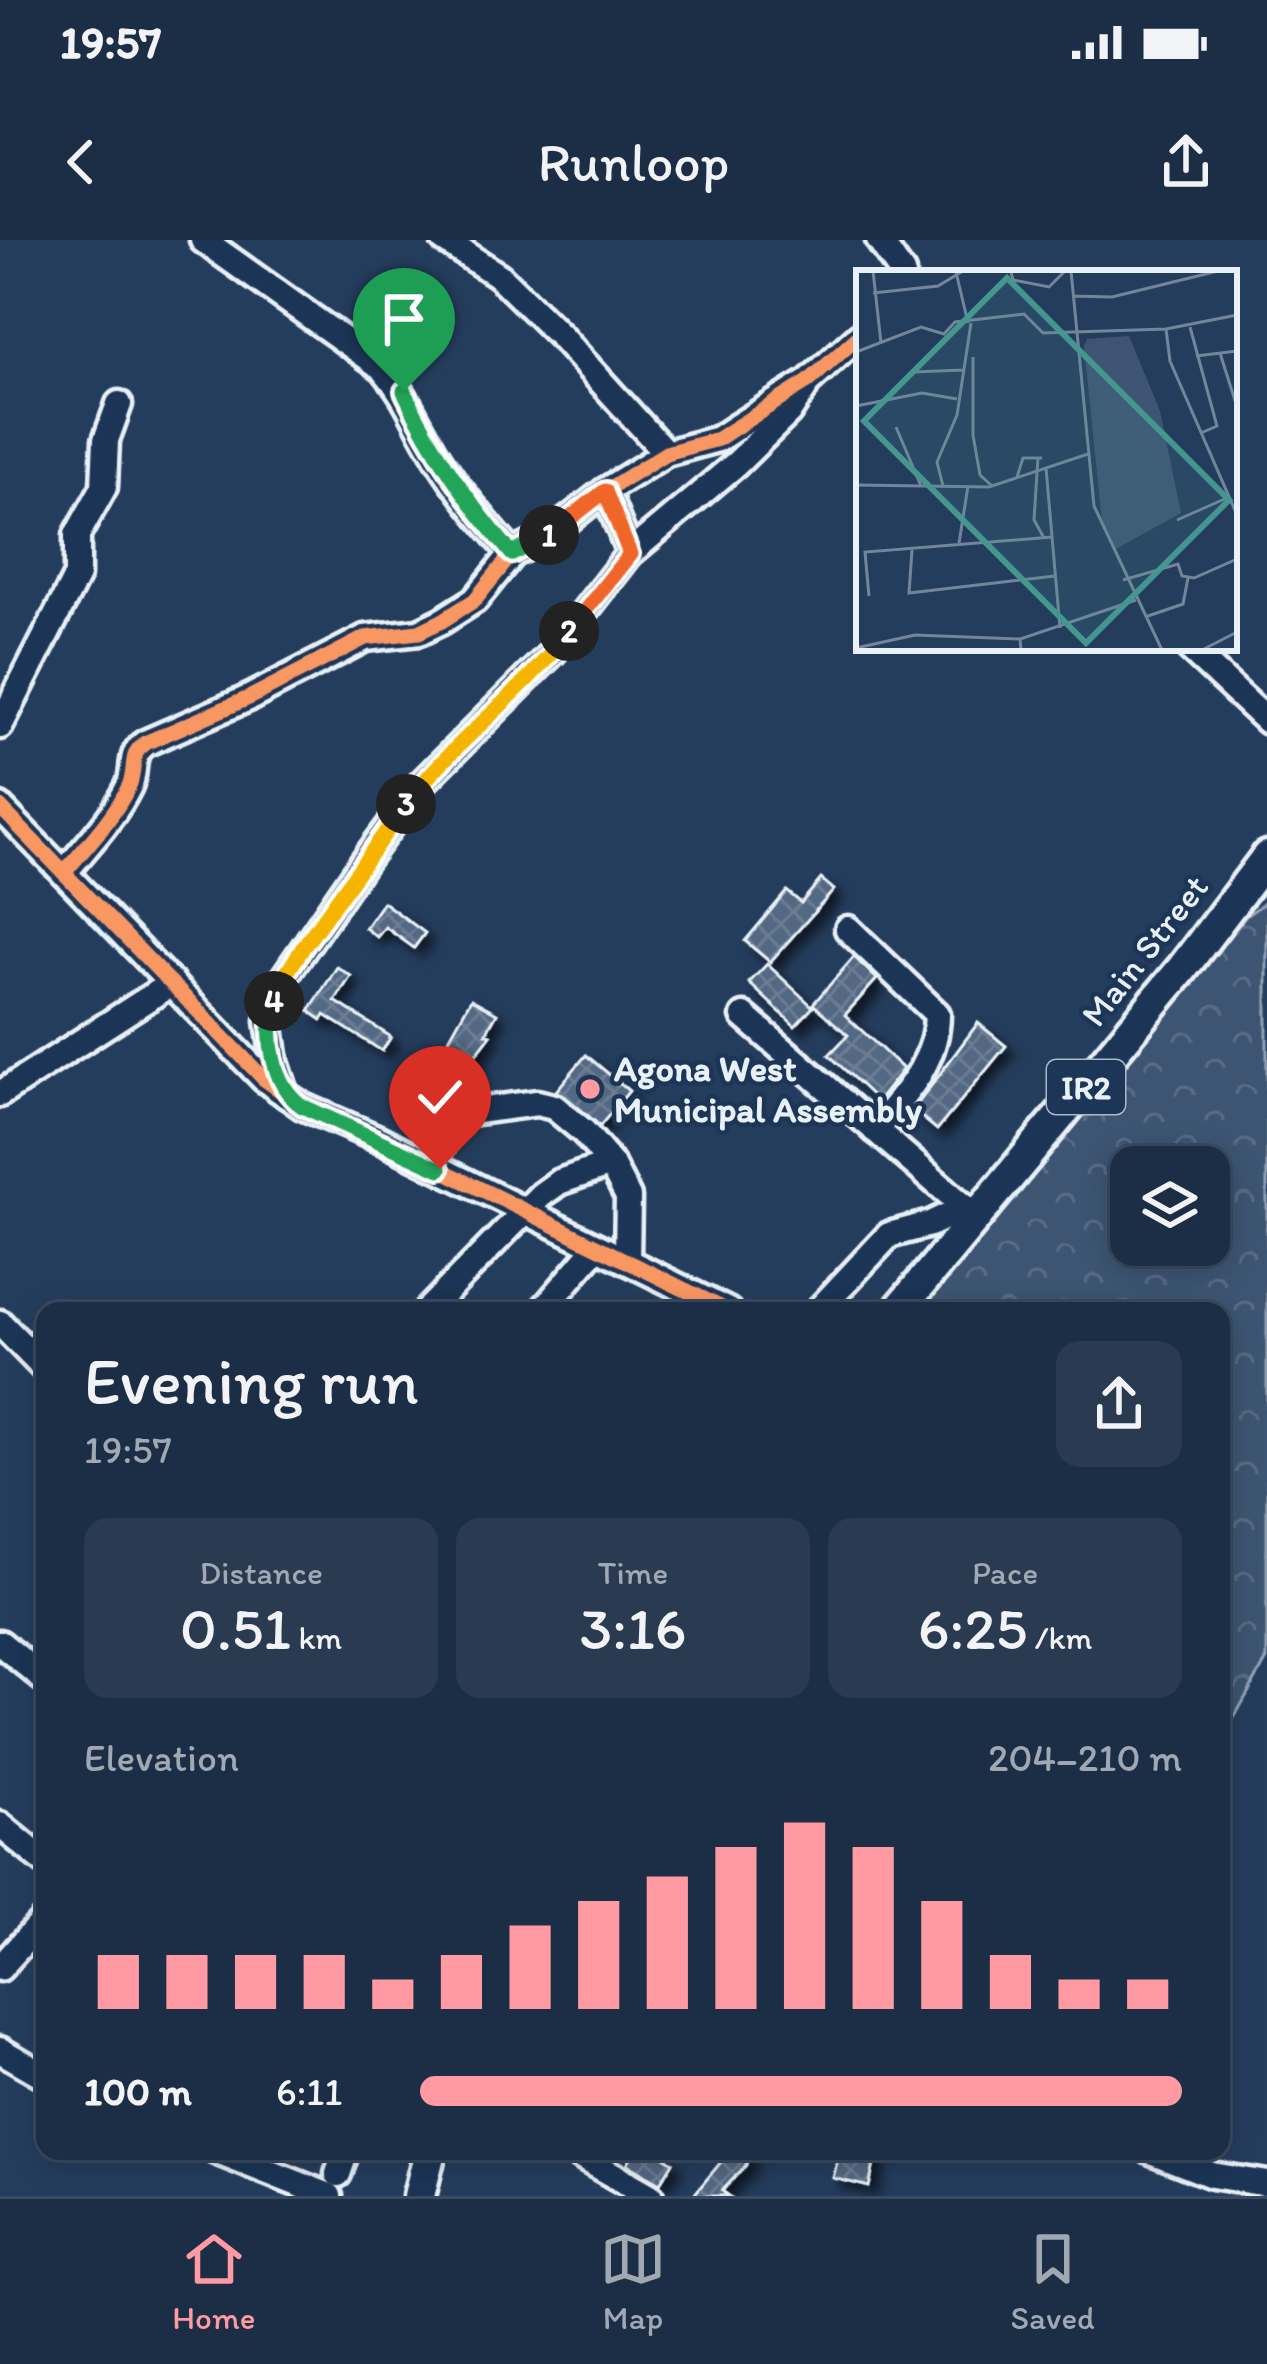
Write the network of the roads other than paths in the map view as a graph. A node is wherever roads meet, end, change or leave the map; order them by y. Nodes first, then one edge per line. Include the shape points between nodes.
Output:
1 (203, 240) edge
2 (444, 240) edge
3 (879, 240) edge
4 (909, 240) edge
5 (899, 269) edge
6 (856, 339) edge
7 (808, 382) junction
8 (118, 404) dead end
9 (666, 453) junction
10 (605, 491) junction
11 (512, 554) junction
12 (630, 554) junction
13 (1192, 651) edge
14 (1267, 721) edge
15 (0, 727) edge
16 (0, 807) edge
17 (1267, 857) edge
18 (64, 873) junction
19 (848, 929) dead end
20 (172, 983) junction
21 (743, 1016) dead end
22 (0, 1094) edge
23 (286, 1095) junction
24 (875, 1130) junction
25 (430, 1164) junction
26 (611, 1164) junction
27 (970, 1211) junction
28 (524, 1212) junction
29 (597, 1247) junction
30 (627, 1261) junction
31 (436, 1302) edge
32 (550, 1302) edge
33 (710, 1302) edge
34 (826, 1302) edge
35 (904, 1302) edge
36 (0, 1323) edge
37 (36, 1360) edge
38 (0, 1643) edge
39 (36, 1673) edge
40 (0, 1825) edge
41 (36, 1855) edge
42 (36, 1928) edge
43 (0, 1968) edge
44 (0, 2050) edge
45 (36, 2071) edge
46 (263, 2160) edge
47 (428, 2160) edge
48 (587, 2160) edge
49 (1174, 2160) edge
50 (337, 2174) edge
51 (1267, 2184) edge
52 (419, 2196) edge
53 (650, 2196) edge

1 - 11 street via 383,368 467,501
2 - 9 street via 499,276
3 - 5 street
4 - 5 street
6 - 7 street
7 - 9 street via 718,439
7 - 12 street via 736,464
8 - 15 street via 104,487 77,535 77,574
9 - 10 street
10 - 11 street
10 - 12 street
11 - 18 street via 475,600 442,621 364,638 145,743 113,815
12 - 23 street via 554,651 421,784 277,988 269,1021
13 - 14 street
16 - 18 street
17 - 27 main road, Main Street / IR2 via 1182,969
18 - 20 street
19 - 24 street via 937,1014 922,1074
20 - 22 street
20 - 23 street
21 - 24 street
23 - 25 street
24 - 27 street
25 - 26 street via 462,1113 537,1103 554,1106
25 - 28 street
26 - 28 street via 559,1182
26 - 30 street via 628,1197
27 - 34 street via 889,1235
27 - 35 main road, Main Street / IR2
28 - 29 street
28 - 31 street
29 - 30 street
29 - 32 street
30 - 33 street
36 - 37 street
38 - 39 street
40 - 41 street
42 - 43 street
44 - 45 street
46 - 50 street
47 - 52 main road
48 - 53 street
49 - 51 street

